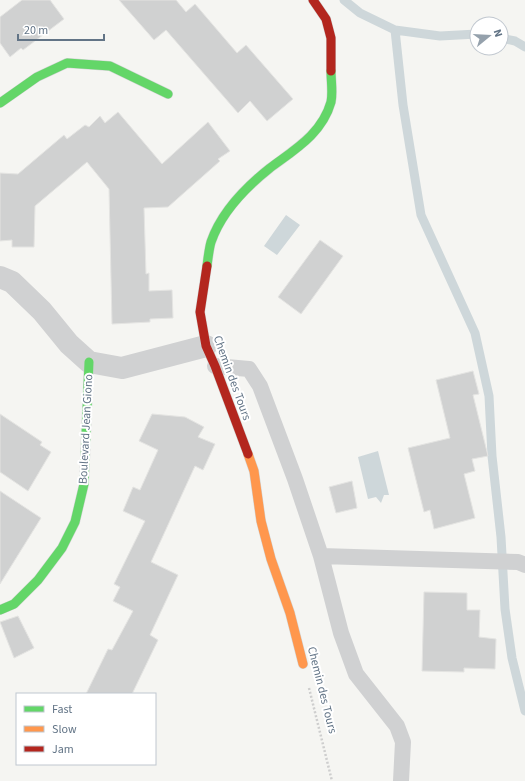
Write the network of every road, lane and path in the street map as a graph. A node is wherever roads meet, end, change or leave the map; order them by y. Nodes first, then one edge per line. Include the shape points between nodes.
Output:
1 (313, 0) edge
2 (168, 94) dead end
3 (0, 103) edge
4 (0, 277) edge
5 (206, 346) junction
6 (90, 362) junction
7 (215, 366) junction
8 (321, 556) junction
9 (523, 563) edge
10 (0, 610) edge
11 (303, 664) joint
12 (332, 781) edge
13 (401, 781) edge

1 - 5 street, Chemin des Tours via 326,19 330,38 331,101 323,121 310,138 268,170 244,192 224,216 211,242 200,312
2 - 3 street via 110,66 67,63 37,77
4 - 6 street, Boulevard Jean Giono via 12,282 42,311 69,344
5 - 6 street, Boulevard Jean Giono via 122,368
5 - 7 street, Chemin des Tours
6 - 10 street, Boulevard Jean Giono via 84,484 75,522 62,548 38,580 14,604
7 - 8 lane via 249,369 260,386
7 - 11 street, Chemin des Tours via 254,471 261,521
8 - 9 lane
8 - 13 lane via 341,633 356,674 396,726 403,742
11 - 12 path, Chemin des Tours

